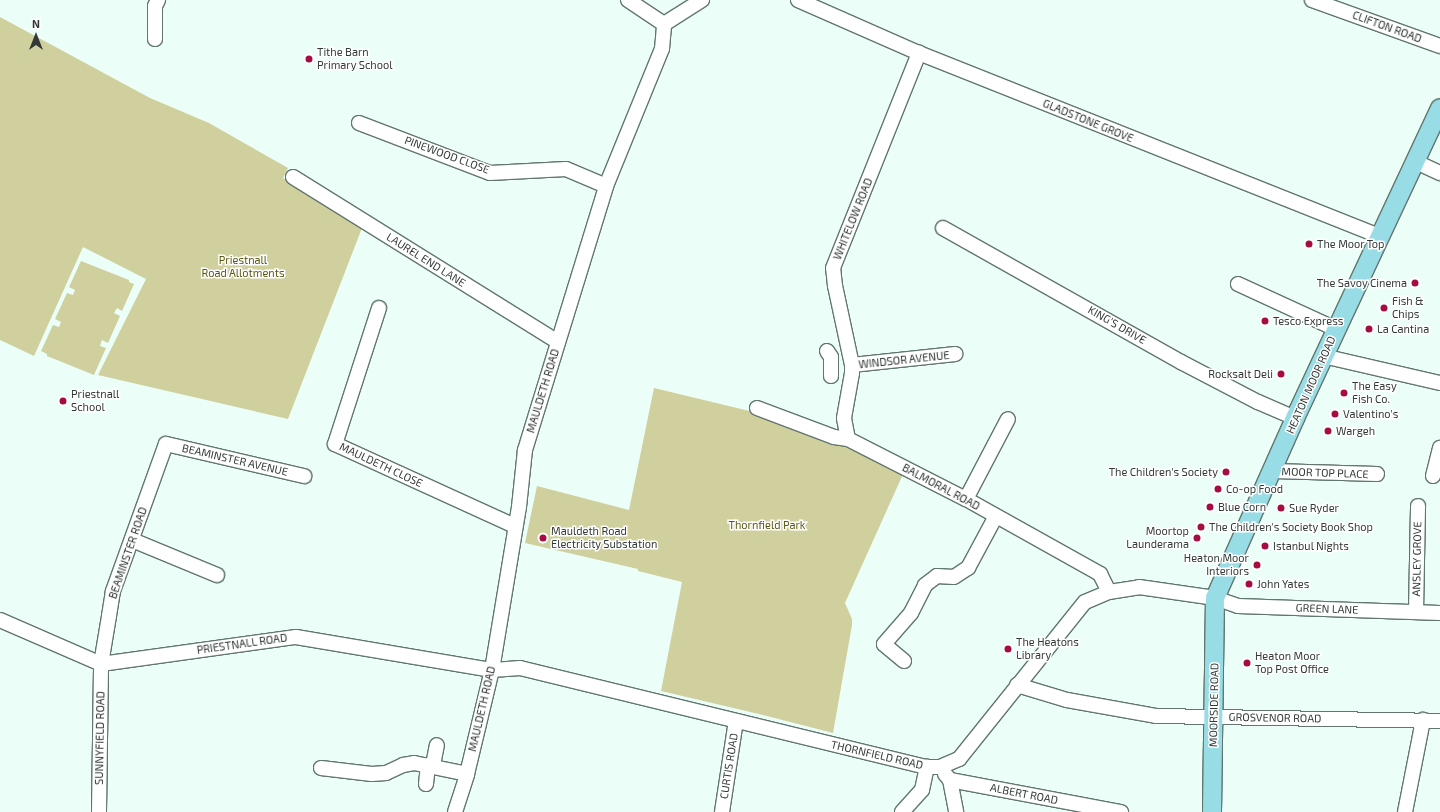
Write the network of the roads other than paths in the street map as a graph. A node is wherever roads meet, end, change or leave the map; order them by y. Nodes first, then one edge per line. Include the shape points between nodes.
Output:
1 (158, 0) edge
2 (628, 0) edge
3 (702, 0) edge
4 (798, 0) edge
5 (1312, 0) edge
6 (664, 24) junction
7 (155, 39) dead end
8 (1440, 46) edge
9 (919, 53) junction
10 (1440, 108) edge
11 (359, 123) dead end
12 (1414, 161) junction
13 (1440, 173) edge
14 (293, 177) dead end
15 (606, 186) junction
16 (943, 228) dead end
17 (1379, 236) junction
18 (1238, 284) dead end
19 (379, 308) dead end
20 (1336, 329) junction
21 (558, 342) junction
22 (955, 354) dead end
23 (1323, 356) junction
24 (851, 363) junction
25 (832, 376) dead end
26 (1440, 383) edge
27 (757, 408) dead end
28 (1295, 418) junction
29 (1008, 419) dead end
30 (848, 439) junction
31 (166, 444) joint
32 (1440, 448) edge
33 (1272, 471) junction
34 (1377, 474) dead end
35 (304, 476) dead end
36 (1433, 476) dead end
37 (966, 499) junction
38 (1418, 506) dead end
39 (996, 516) junction
40 (514, 526) junction
41 (132, 540) junction
42 (217, 575) dead end
43 (1109, 592) junction
44 (1215, 598) junction
45 (1416, 612) junction
46 (1440, 613) edge
47 (0, 620) edge
48 (904, 661) dead end
49 (100, 664) junction
50 (492, 670) junction
51 (1017, 685) junction
52 (1214, 717) junction
53 (1423, 720) junction
54 (736, 721) junction
55 (1440, 721) edge
56 (437, 745) dead end
57 (430, 765) junction
58 (934, 767) junction
59 (321, 768) dead end
60 (467, 774) junction
61 (950, 780) junction
62 (426, 784) dead end
63 (99, 812) edge
64 (455, 812) edge
65 (722, 812) edge
66 (902, 812) edge
67 (956, 812) edge
68 (1121, 812) edge
69 (1212, 812) edge
70 (1405, 812) edge

1 - 7 street via 155,6
2 - 6 street
3 - 6 street
4 - 9 street, GLADSTONE GROVE
5 - 8 street, CLIFTON ROAD
6 - 15 street, MAULDETH ROAD via 662,49
9 - 17 street, GLADSTONE GROVE
9 - 24 street, WHITELOW ROAD via 833,268
10 - 12 main road, HEATON MOOR ROAD
11 - 15 street, PINEWOOD CLOSE via 490,173 566,169
12 - 13 street
12 - 17 main road, HEATON MOOR ROAD
14 - 21 street, LAUREL END LANE
15 - 21 street, MAULDETH ROAD
16 - 28 street, KING'S DRIVE via 1181,362
17 - 20 main road, HEATON MOOR ROAD
18 - 20 street, HEATON MOOR ROAD
19 - 40 street, MAULDETH CLOSE via 335,444
20 - 23 main road, HEATON MOOR ROAD
21 - 40 street, MAULDETH ROAD via 525,450 519,507
22 - 24 street, WINDSOR AVENUE
23 - 26 street
23 - 28 main road, HEATON MOOR ROAD
24 - 25 street, WINDSOR AVENUE via 829,356
24 - 30 street, WHITELOW ROAD via 852,373 844,418
27 - 30 street, BALMORAL ROAD via 834,437
28 - 33 main road, HEATON MOOR ROAD
29 - 37 street
30 - 37 street, BALMORAL ROAD
31 - 35 street, BEAMINSTER AVENUE
31 - 41 street, BEAMINSTER ROAD
32 - 36 street
33 - 34 street, MOOR TOP PLACE
33 - 44 main road, HEATON MOOR ROAD
37 - 39 street, BALMORAL ROAD
38 - 45 street, ANSLEY GROVE
39 - 43 street, BALMORAL ROAD via 1100,574
39 - 48 street via 968,568 954,577 937,576 925,585 911,613 884,644
40 - 50 street, MAULDETH ROAD
41 - 42 street
41 - 49 street, BEAMINSTER ROAD via 113,591
43 - 44 street via 1139,587
43 - 51 street via 1085,602
44 - 45 street, GREEN LANE via 1238,606
44 - 52 main road, MOORSIDE ROAD
45 - 46 street, GREEN LANE
47 - 49 street
49 - 50 street, PRIESTNALL ROAD via 296,637
49 - 63 street, SUNNYFIELD ROAD
50 - 54 street, THORNFIELD ROAD via 520,668
50 - 60 street, MAULDETH ROAD
51 - 52 street, GROSVENOR ROAD via 1067,700 1148,714
51 - 58 street via 959,759
52 - 53 street, GROSVENOR ROAD
52 - 69 main road, MOORSIDE ROAD
53 - 55 street, GROSVENOR ROAD
53 - 70 street
54 - 58 street, THORNFIELD ROAD
54 - 65 street, CURTIS ROAD
56 - 57 street
57 - 59 street via 414,763 386,773 372,774
57 - 60 street
57 - 62 street
58 - 61 street
58 - 66 street via 922,790
60 - 64 street, MAULDETH ROAD
61 - 67 street
61 - 68 street, ALBERT ROAD

